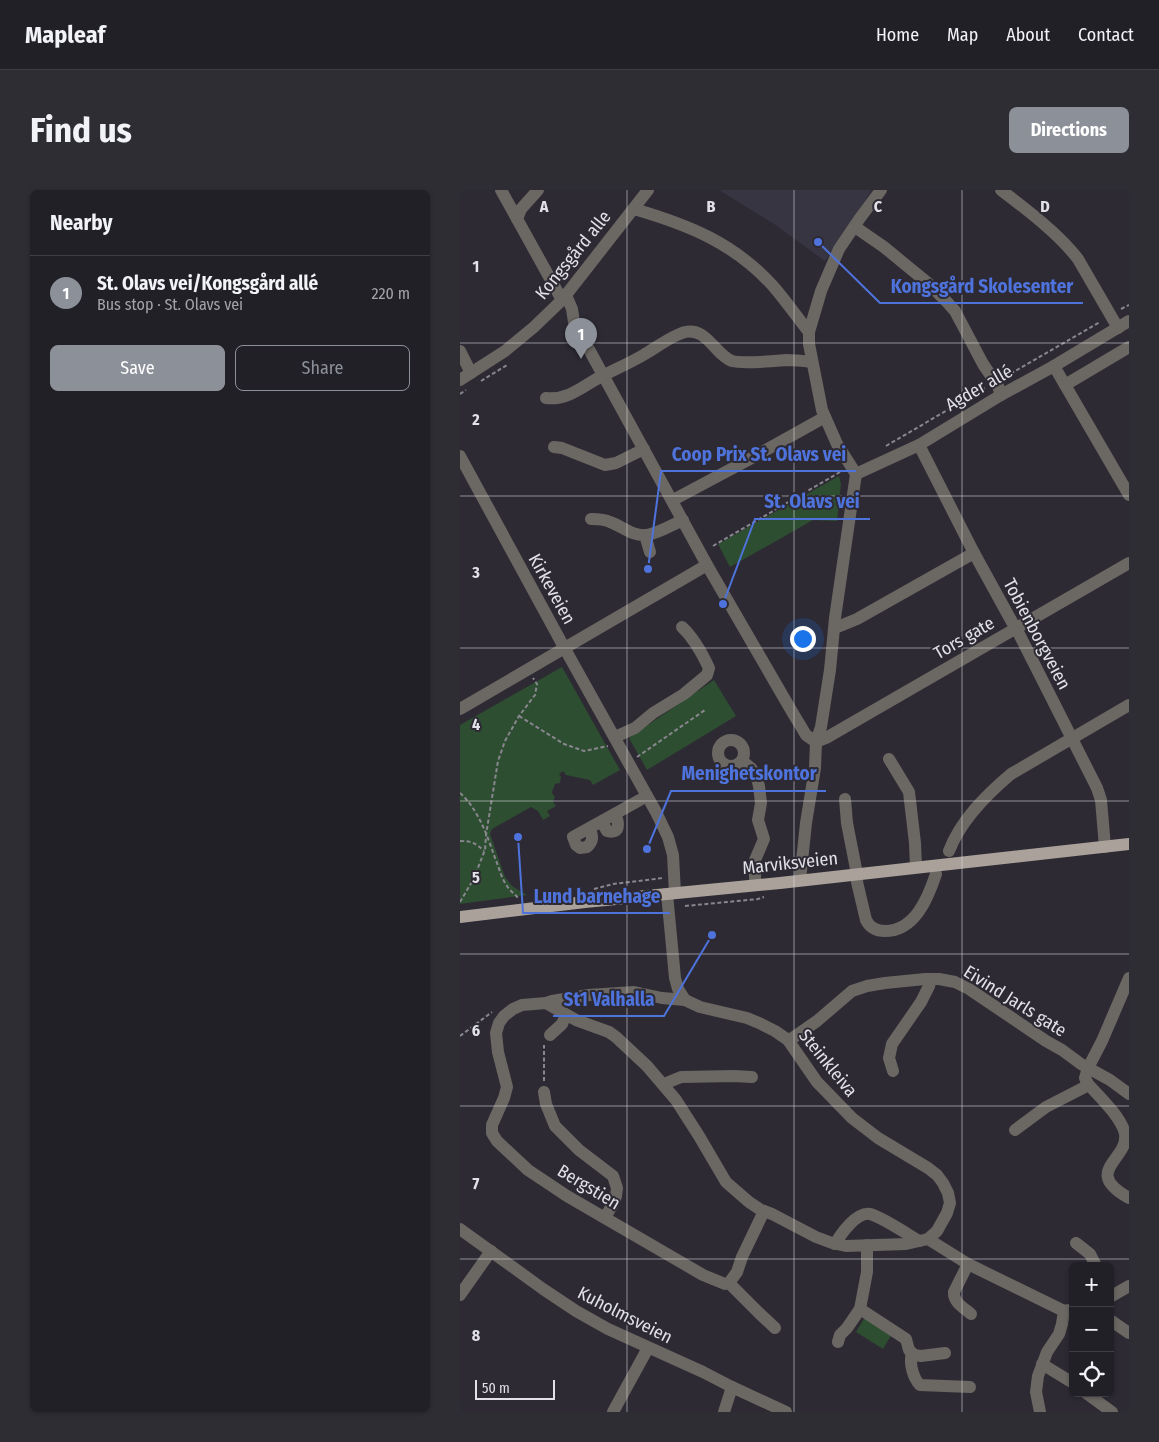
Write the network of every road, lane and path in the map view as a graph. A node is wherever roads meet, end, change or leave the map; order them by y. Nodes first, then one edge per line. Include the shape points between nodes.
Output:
1 (501, 190) edge
2 (538, 190) edge
3 (648, 190) edge
4 (882, 190) edge
5 (1001, 190) edge
6 (634, 209) junction
7 (517, 219) junction
8 (855, 227) junction
9 (561, 300) junction
10 (1129, 305) edge
11 (1111, 315) junction
12 (1125, 325) edge
13 (809, 332) junction
14 (1129, 347) edge
15 (460, 351) edge
16 (812, 362) junction
17 (1054, 366) junction
18 (472, 373) junction
19 (603, 375) junction
20 (460, 380) edge
21 (996, 382) junction
22 (1065, 385) junction
23 (1001, 395) junction
24 (546, 398) dead end
25 (825, 417) junction
26 (918, 445) junction
27 (886, 446) dead end
28 (554, 447) dead end
29 (644, 449) junction
30 (460, 456) edge
31 (853, 470) junction
32 (1129, 495) edge
33 (673, 500) junction
34 (591, 519) dead end
35 (683, 520) junction
36 (645, 535) junction
37 (713, 546) dead end
38 (650, 552) dead end
39 (974, 553) junction
40 (1129, 563) edge
41 (708, 565) junction
42 (682, 627) dead end
43 (834, 628) junction
44 (1016, 628) junction
45 (565, 649) junction
46 (529, 669) junction
47 (1129, 705) edge
48 (460, 708) edge
49 (705, 710) dead end
50 (519, 716) junction
51 (1072, 738) junction
52 (617, 741) junction
53 (816, 742) junction
54 (889, 759) dead end
55 (742, 761) dead end
56 (629, 762) junction
57 (460, 793) edge
58 (647, 796) junction
59 (845, 800) dead end
60 (589, 828) dead end
61 (486, 835) junction
62 (460, 841) edge
63 (1129, 844) edge
64 (1105, 847) junction
65 (949, 851) dead end
66 (484, 852) junction
67 (916, 867) junction
68 (857, 874) junction
69 (936, 874) dead end
70 (800, 880) junction
71 (755, 885) junction
72 (671, 893) junction
73 (765, 897) dead end
74 (520, 899) dead end
75 (460, 902) edge
76 (685, 906) dead end
77 (460, 917) edge
78 (1129, 978) edge
79 (931, 979) junction
80 (685, 1000) junction
81 (546, 1003) junction
82 (517, 1007) joint
83 (494, 1010) dead end
84 (566, 1015) junction
85 (550, 1034) joint
86 (460, 1036) edge
87 (788, 1040) junction
88 (1088, 1068) junction
89 (893, 1071) dead end
90 (752, 1077) dead end
91 (664, 1084) junction
92 (1088, 1084) junction
93 (544, 1092) joint
94 (1129, 1094) edge
95 (1015, 1130) dead end
96 (1129, 1198) edge
97 (764, 1211) junction
98 (604, 1217) junction
99 (460, 1229) edge
100 (923, 1240) junction
101 (1076, 1243) dead end
102 (835, 1244) junction
103 (867, 1245) junction
104 (491, 1251) junction
105 (1094, 1262) edge
106 (968, 1264) junction
107 (729, 1283) junction
108 (1129, 1286) edge
109 (462, 1289) edge
110 (1114, 1295) edge
111 (860, 1310) junction
112 (1068, 1310) edge
113 (971, 1314) dead end
114 (1114, 1323) edge
115 (775, 1328) dead end
116 (1129, 1333) edge
117 (838, 1342) dead end
118 (648, 1348) junction
119 (912, 1353) junction
120 (945, 1353) dead end
121 (1042, 1364) junction
122 (1069, 1381) edge
123 (732, 1387) junction
124 (970, 1387) dead end
125 (1091, 1397) edge
126 (613, 1412) edge
127 (724, 1412) edge
128 (786, 1412) edge
129 (1040, 1412) edge
130 (1112, 1412) edge

1 - 7 street
2 - 7 street
3 - 6 street, Kongsgård alle
4 - 8 street
5 - 11 street, Agder allé via 1070,248
6 - 9 street, Kongsgård alle
6 - 13 street via 707,235 736,253 773,286
7 - 9 street
8 - 13 street via 832,264
8 - 21 street via 884,247 948,302
9 - 18 street, Kongsgård alle via 504,351
9 - 19 street via 563,315 574,322
10 - 11 path
11 - 12 street, Agder allé
11 - 21 path
12 - 17 street, Agder allé
13 - 16 street
14 - 22 street
15 - 18 street
16 - 19 street via 732,361 704,337 684,332
16 - 25 street
17 - 22 street
17 - 23 street, Agder allé
18 - 20 street, Kongsgård alle
19 - 24 street via 573,393
19 - 29 street
21 - 23 street
21 - 27 path
22 - 32 street
23 - 26 street, Agder allé
25 - 31 street
25 - 33 street
26 - 31 street, Agder allé
26 - 39 street, Tobienborgveien
28 - 29 street via 605,465
29 - 33 street
30 - 45 street, Kirkeveien
31 - 37 path
31 - 43 street via 852,504
33 - 35 street
34 - 36 street via 610,522 633,534
35 - 36 street
35 - 41 street
36 - 38 street
39 - 43 street via 857,619
39 - 44 street, Tobienborgveien
40 - 44 street, Tors gate
41 - 45 street
41 - 53 street via 790,710 806,735
42 - 52 street via 710,668 707,675
43 - 53 street via 822,721
44 - 51 street, Tobienborgveien
44 - 53 street, Tors gate
45 - 46 street
45 - 52 street, Kirkeveien
46 - 48 street
46 - 50 path via 536,684 535,695
47 - 51 street
49 - 56 path
50 - 52 path via 564,744 584,751
50 - 61 path via 505,740 498,761
51 - 64 street, Tobienborgveien via 1101,800
51 - 65 street via 1000,783 958,831
52 - 56 street, Kirkeveien
53 - 70 street
54 - 67 street via 909,792
55 - 71 street via 752,768 761,794 758,820 764,839 755,860
56 - 58 street, Kirkeveien
57 - 61 path via 478,816
58 - 60 street via 615,814 619,825 615,831 607,832 602,822
58 - 72 street, Kirkeveien via 668,837 673,855
59 - 68 street
61 - 66 path
61 - 74 path via 502,878
62 - 66 path via 476,843
63 - 64 main road, Marviksveien
64 - 67 main road, Marviksveien
66 - 75 path
67 - 68 main road, Marviksveien
68 - 69 street via 867,923 873,929 883,931 902,928 912,920 932,888
68 - 70 main road, Marviksveien
70 - 71 main road, Marviksveien
71 - 72 main road, Marviksveien
72 - 77 main road, Marviksveien
72 - 80 street via 675,978
73 - 76 path
78 - 88 street
79 - 87 street, Eivind Jarls gate via 852,991 817,1021
79 - 88 street, Eivind Jarls gate via 940,978 969,989
79 - 89 street via 921,1002 889,1051
80 - 81 street, Steinkleiva via 619,992
80 - 87 street, Steinkleiva via 700,1008 747,1018
81 - 82 street, Steinkleiva
81 - 84 street
82 - 98 street, Bergstien via 504,1016 496,1033 507,1087 492,1132 497,1141 528,1170
83 - 86 path
84 - 85 street via 562,1024
84 - 91 street via 609,1032
85 - 93 path via 543,1053
87 - 100 street, Steinkleiva via 813,1078 852,1118 928,1168 944,1183 950,1203 947,1213 937,1231
88 - 92 street via 1085,1078
88 - 94 street, Eivind Jarls gate
90 - 91 street via 681,1077
91 - 97 street via 700,1136 726,1182
92 - 95 street via 1046,1107
92 - 96 street via 1111,1110 1125,1134 1126,1141 1108,1174 1113,1186
93 - 98 street via 555,1126 579,1150 613,1176 616,1196
97 - 102 street
97 - 107 street
98 - 107 street, Bergstien via 703,1275 719,1283
99 - 104 street, Kuholmsveien
100 - 102 street via 869,1214 854,1220
100 - 103 street
100 - 106 street
101 - 105 street via 1090,1254
102 - 103 street
103 - 111 street via 867,1272
104 - 109 street
104 - 118 street, Kuholmsveien via 576,1311
106 - 112 street
106 - 113 street via 954,1296
107 - 115 street
108 - 110 street
111 - 117 street
111 - 119 street via 906,1339
112 - 121 street
114 - 116 street
118 - 123 street, Kuholmsveien
118 - 126 street
119 - 120 street via 921,1356
119 - 124 street via 910,1358 920,1385
121 - 122 street
121 - 129 street via 1036,1392
123 - 127 street
123 - 128 street, Kuholmsveien
125 - 130 street

